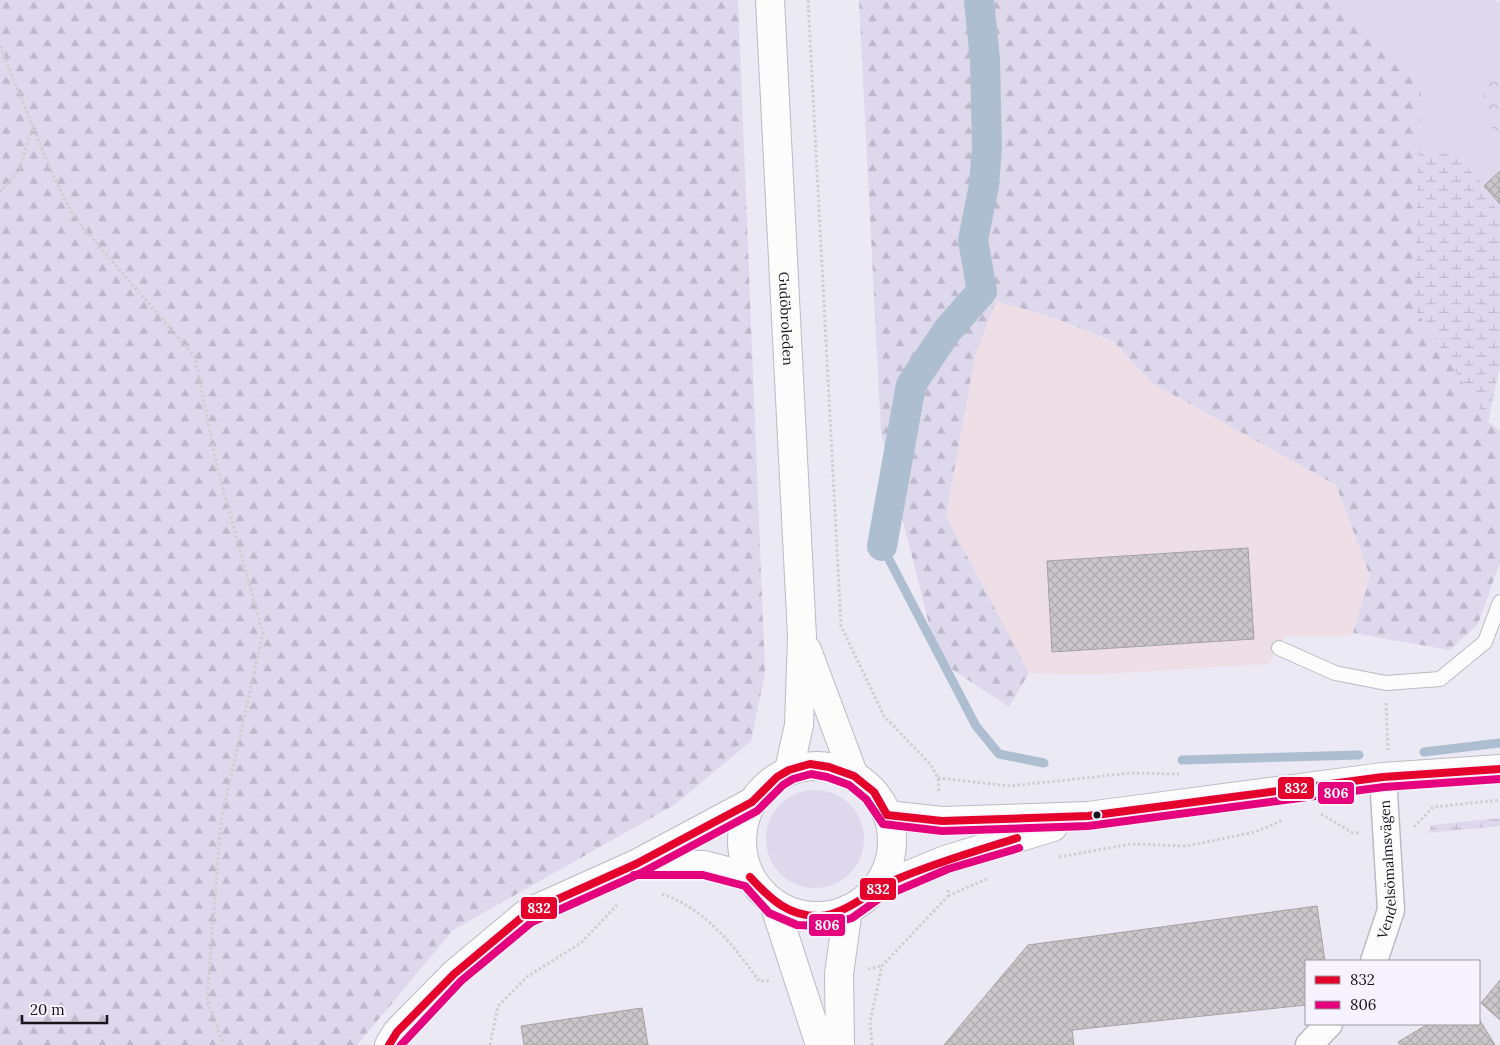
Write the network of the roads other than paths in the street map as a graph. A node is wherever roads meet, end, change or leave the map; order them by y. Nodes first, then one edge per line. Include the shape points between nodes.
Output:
1 (770, 0) edge
2 (1500, 602) edge
3 (802, 637) junction
4 (1279, 648) dead end
5 (1386, 765) junction
6 (1500, 769) edge
7 (789, 770) junction
8 (854, 776) junction
9 (752, 802) junction
10 (888, 815) junction
11 (1088, 816) junction
12 (636, 864) junction
13 (750, 877) junction
14 (875, 889) junction
15 (774, 904) junction
16 (848, 910) junction
17 (1374, 960) edge
18 (1328, 1025) edge
19 (389, 1045) edge
20 (820, 1045) edge
21 (840, 1045) edge
22 (1309, 1045) edge

1 - 3 main road, Gudöbroleden
2 - 4 lane via 1485,642 1440,679 1386,683 1335,673
3 - 7 main road, Gudöbroleden via 799,725
3 - 8 main road, Gudöbroleden
5 - 6 main road
5 - 11 main road
5 - 17 street, Vendelsömalmsvägen via 1391,910
7 - 8 main road via 810,764
7 - 9 main road via 777,777
8 - 10 main road via 874,792
9 - 12 main road
9 - 13 main road via 743,825 744,863
10 - 11 main road via 942,821
10 - 14 main road via 892,836 888,863
11 - 14 main road via 945,860
12 - 13 main road via 704,865
12 - 19 main road via 527,913 454,974 397,1032
13 - 15 main road
14 - 16 main road
15 - 16 main road via 799,915 822,916
15 - 20 main road
16 - 21 main road via 839,974
18 - 22 street

